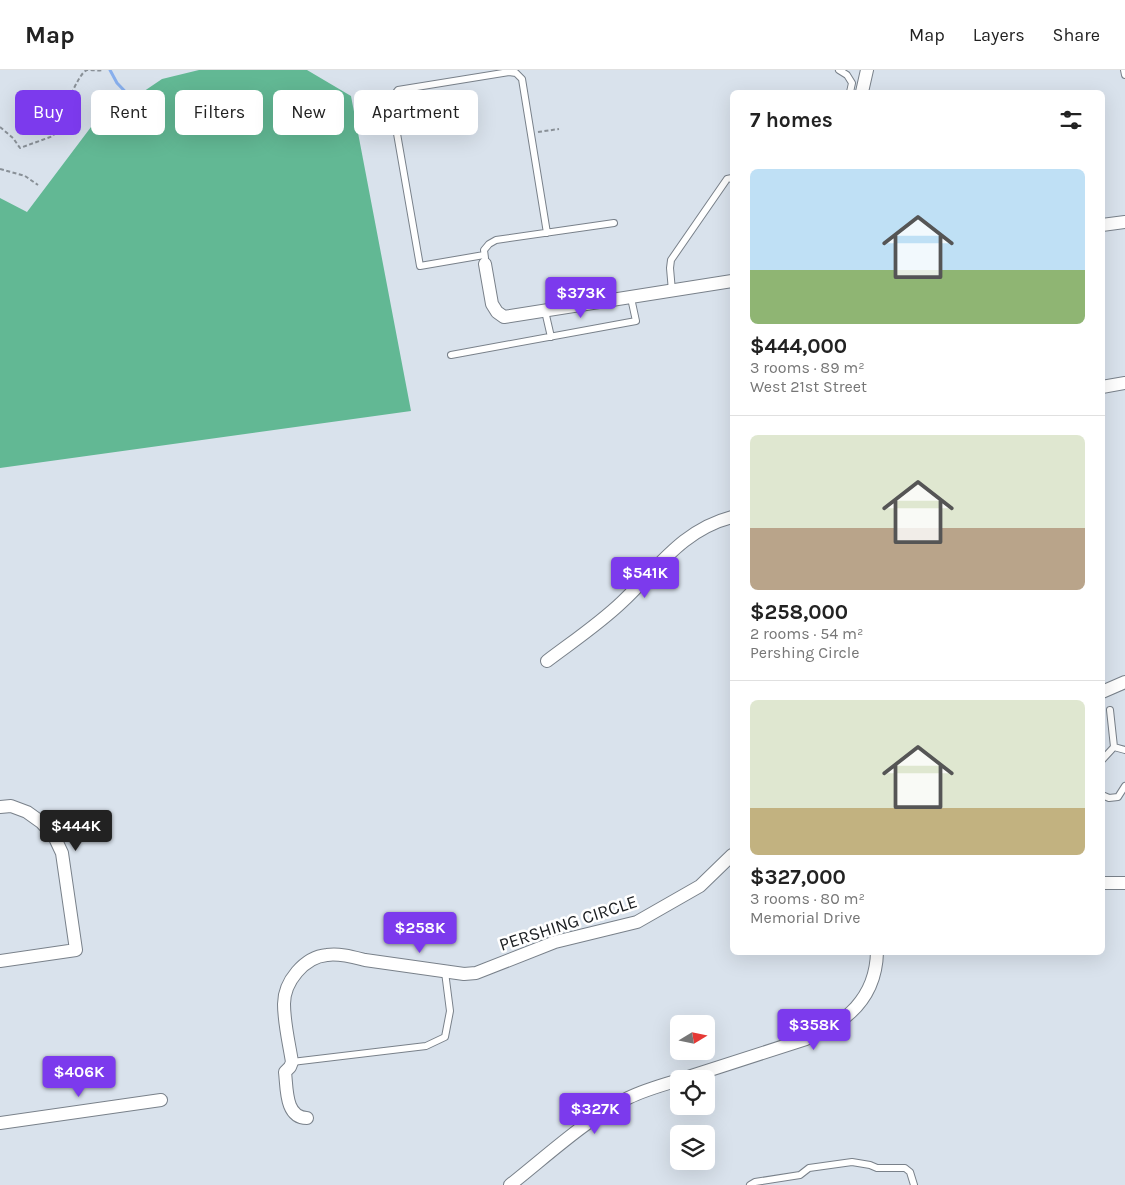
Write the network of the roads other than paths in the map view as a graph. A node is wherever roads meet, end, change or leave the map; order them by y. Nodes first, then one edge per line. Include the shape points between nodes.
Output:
1 (839, 70) edge
2 (867, 70) edge
3 (1124, 70) edge
4 (1125, 75) edge
5 (850, 90) edge
6 (862, 90) edge
7 (730, 178) edge
8 (1125, 222) edge
9 (614, 223) dead end
10 (1105, 225) edge
11 (547, 233) junction
12 (485, 260) junction
13 (730, 282) edge
14 (672, 291) junction
15 (631, 298) junction
16 (546, 311) junction
17 (551, 337) junction
18 (450, 355) dead end
19 (1125, 383) edge
20 (1105, 386) edge
21 (730, 518) edge
22 (547, 661) dead end
23 (1125, 682) edge
24 (1105, 691) edge
25 (1110, 710) dead end
26 (1114, 747) junction
27 (1125, 750) edge
28 (1105, 757) edge
29 (1125, 786) edge
30 (1105, 796) edge
31 (3, 806) edge
32 (730, 857) edge
33 (1105, 883) edge
34 (1125, 883) edge
35 (876, 955) edge
36 (0, 961) edge
37 (445, 972) junction
38 (292, 1062) junction
39 (708, 1070) edge
40 (670, 1083) edge
41 (161, 1100) dead end
42 (307, 1118) dead end
43 (0, 1123) edge
44 (510, 1185) edge
45 (750, 1185) edge
46 (914, 1185) edge

1 - 5 lane via 848,76 852,83
2 - 6 street
3 - 4 lane
7 - 14 lane via 671,260
8 - 10 street
9 - 11 lane
11 - 12 lane via 496,240 484,250
11 - 12 lane via 522,79 516,73 398,90 391,99 420,266
12 - 16 street via 492,304 497,312 508,317
13 - 14 street
14 - 15 street
15 - 16 street
15 - 17 lane via 636,321
16 - 17 lane
17 - 18 lane
19 - 20 street
21 - 22 street via 711,524 675,548 606,616
23 - 24 street
25 - 26 lane
26 - 27 lane
26 - 28 lane
29 - 30 lane via 1118,797
31 - 36 street via 27,812 54,836 62,853 76,950
32 - 37 street, PERSHING CIRCLE via 700,886 637,922 555,942 476,973
33 - 34 street
35 - 39 street via 866,994 841,1022 806,1039
37 - 38 lane via 450,1011 445,1037 426,1046
37 - 38 street, PERSHING CIRCLE via 343,956 327,955 310,961 296,972 286,988 284,1003
38 - 42 street, PERSHING CIRCLE via 284,1072 291,1110
40 - 44 street via 615,1105
41 - 43 street
45 - 46 lane via 800,1175 809,1168 852,1162 877,1168 905,1168 910,1172

